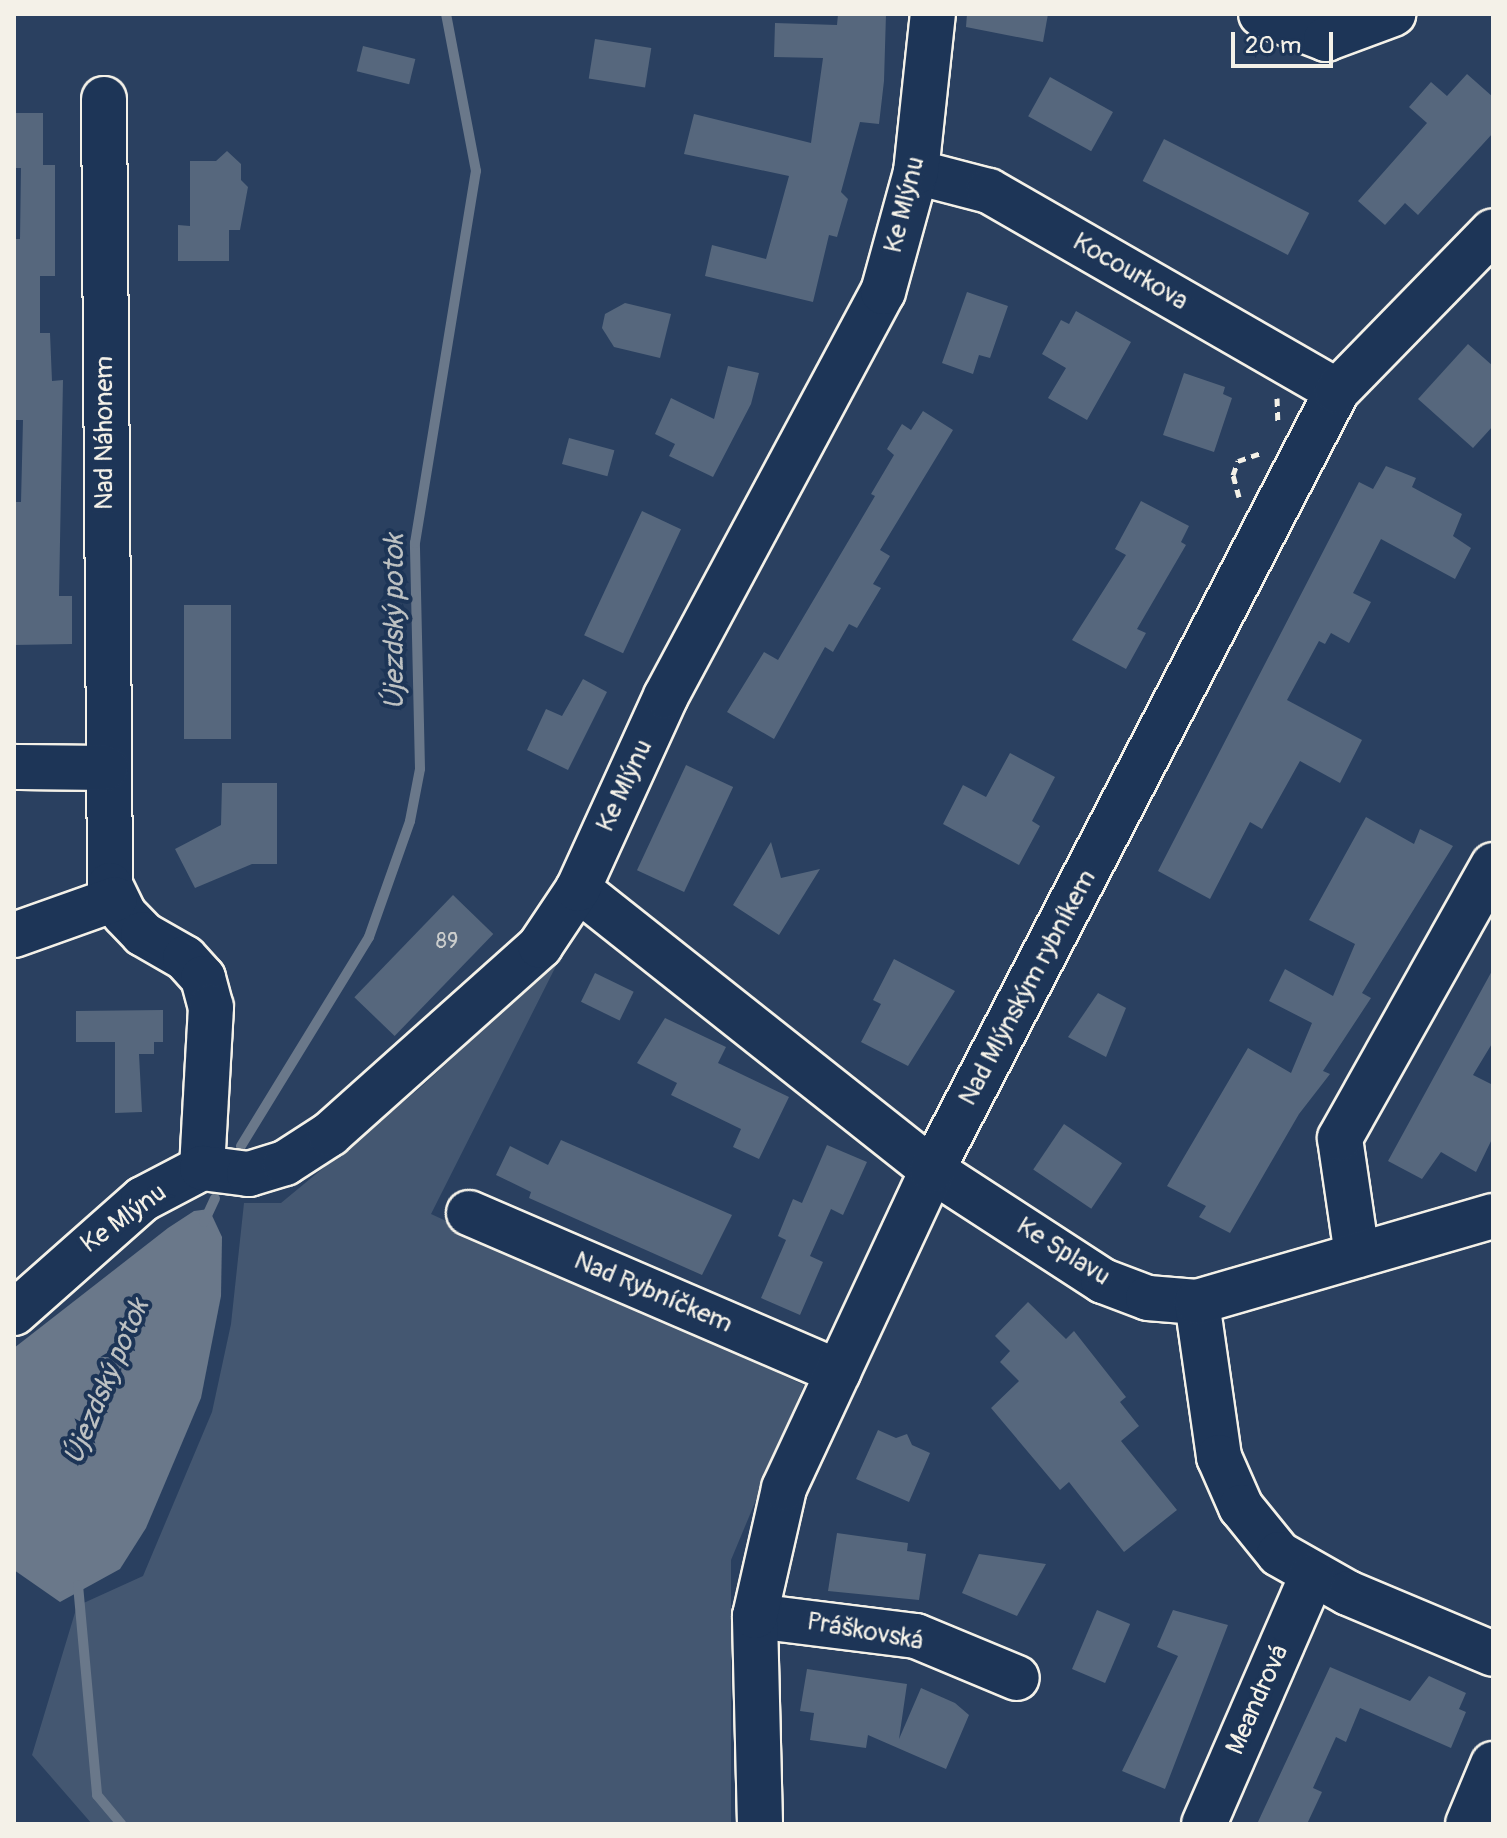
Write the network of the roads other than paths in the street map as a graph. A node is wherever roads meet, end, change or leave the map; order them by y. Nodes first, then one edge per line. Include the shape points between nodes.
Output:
1 (933, 14) edge
2 (1261, 14) edge
3 (1393, 14) edge
4 (104, 99) dead end
5 (916, 172) junction
6 (1493, 231) edge
7 (1337, 391) junction
8 (14, 767) edge
9 (106, 768) junction
10 (1493, 865) edge
11 (578, 889) junction
12 (115, 899) junction
13 (14, 935) edge
14 (202, 1168) junction
15 (932, 1170) junction
16 (469, 1213) dead end
17 (1493, 1216) edge
18 (1357, 1255) junction
19 (1197, 1302) junction
20 (14, 1313) edge
21 (838, 1372) junction
22 (1312, 1576) junction
23 (755, 1616) junction
24 (1493, 1654) edge
25 (1017, 1678) dead end
26 (1493, 1764) edge
27 (760, 1824) edge
28 (1204, 1824) edge
29 (1468, 1824) edge

1 - 5 street, Ke Mlýnu
2 - 3 street via 1326,39
4 - 9 street, Nad Náhonem
5 - 7 street, Kocourkova via 989,191
5 - 11 street, Ke Mlýnu via 883,292 666,696
6 - 7 street, Nad Mlýnským rybníkem
7 - 15 street, Nad Mlýnským rybníkem
8 - 9 street
9 - 12 street, Nad Náhonem
10 - 18 street via 1340,1138
11 - 14 street, Ke Mlýnu via 540,946 330,1134 285,1163 249,1174
11 - 15 street, Ke Splavu
12 - 13 street
12 - 14 street via 143,934 185,958 203,978 211,1007
14 - 20 street, Ke Mlýnu via 143,1199
15 - 19 street, Ke Splavu via 1103,1281 1148,1298
15 - 21 street, Nad Mlýnským rybníkem
16 - 21 street, Nad Rybníčkem
17 - 18 street
18 - 19 street
19 - 22 street via 1219,1457 1241,1507 1279,1554
21 - 23 street, Nad Mlýnským rybníkem via 784,1488
22 - 24 street
22 - 28 street, Meandrová
23 - 25 street, Práškovská via 916,1636
23 - 27 street, Nad Mlýnským rybníkem
26 - 29 street

